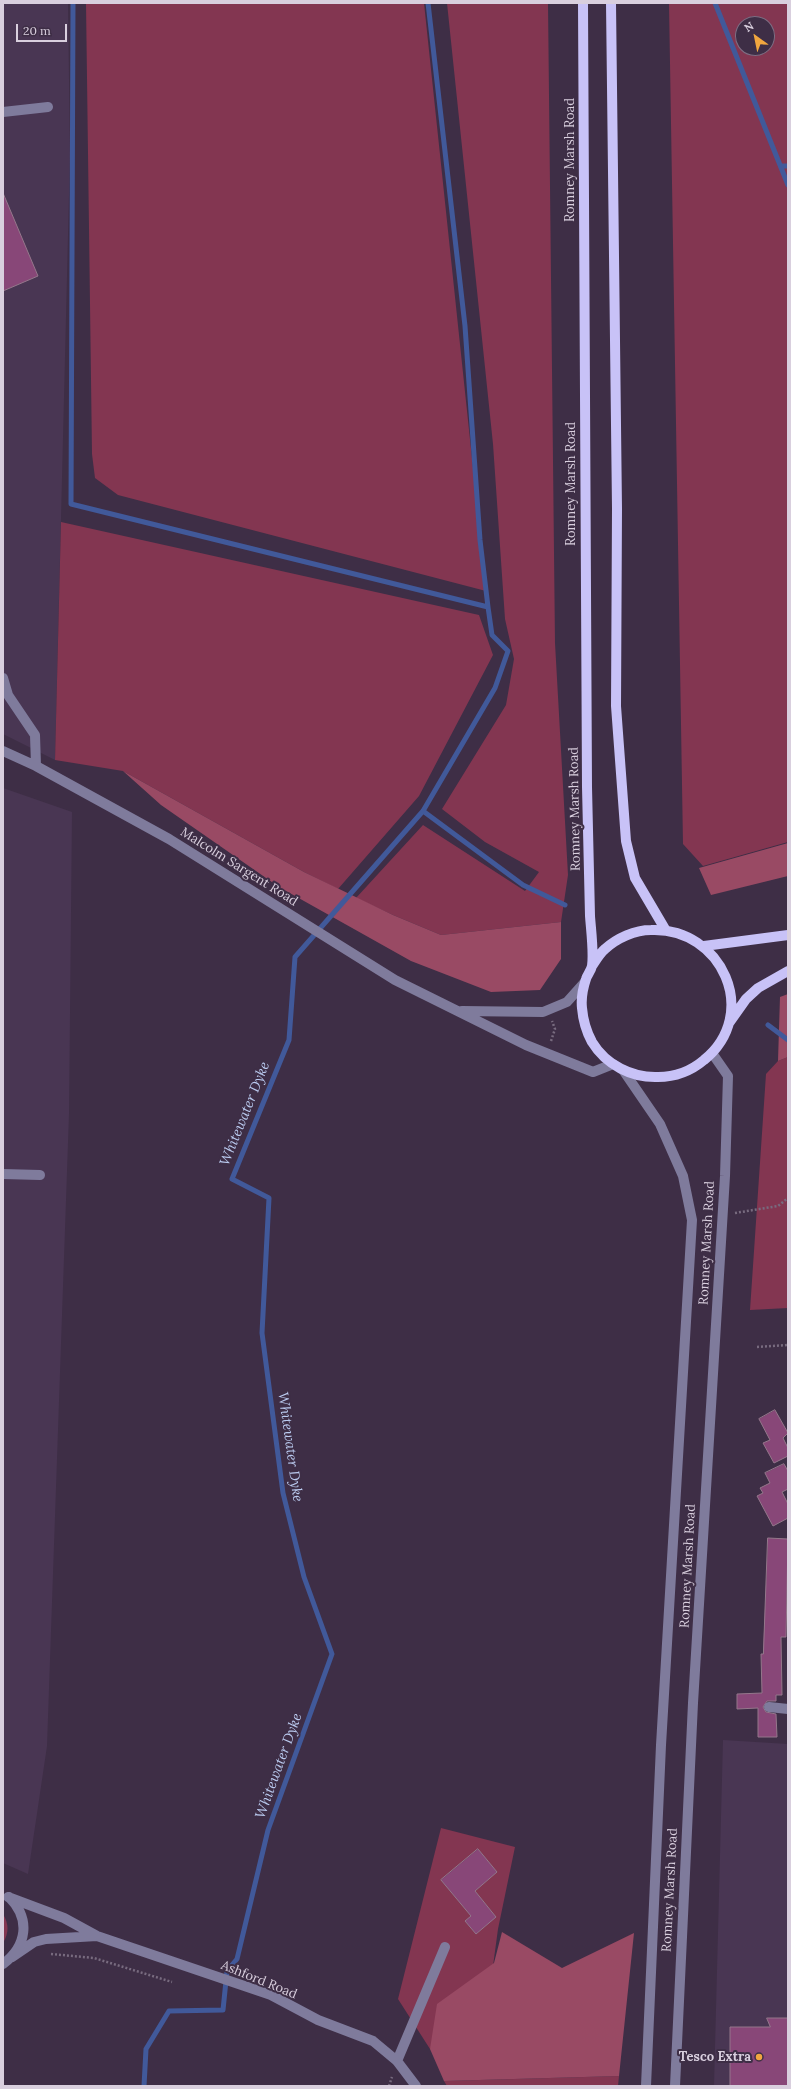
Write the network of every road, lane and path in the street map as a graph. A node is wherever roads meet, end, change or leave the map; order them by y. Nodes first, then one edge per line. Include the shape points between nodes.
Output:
1 (583, 3) edge
2 (611, 3) edge
3 (48, 107) dead end
4 (3, 112) edge
5 (3, 678) edge
6 (3, 751) edge
7 (36, 766) junction
8 (665, 929) junction
9 (788, 935) edge
10 (704, 946) junction
11 (592, 966) junction
12 (788, 972) edge
13 (584, 983) junction
14 (548, 1010) junction
15 (458, 1011) junction
16 (728, 1025) junction
17 (547, 1053) junction
18 (712, 1053) junction
19 (613, 1064) junction
20 (623, 1070) junction
21 (3, 1174) edge
22 (40, 1175) dead end
23 (788, 1198) edge
24 (722, 1214) junction
25 (788, 1345) edge
26 (757, 1347) dead end
27 (769, 1707) dead end
28 (788, 1709) edge
29 (6, 1895) edge
30 (97, 1936) junction
31 (444, 1947) dead end
32 (48, 1954) dead end
33 (12, 1956) junction
34 (3, 1964) edge
35 (172, 1982) dead end
36 (397, 2061) junction
37 (416, 2086) edge
38 (646, 2086) edge
39 (675, 2086) edge

1 - 11 main road, Romney Marsh Road via 584,567
2 - 8 main road via 617,509 616,706 626,841 635,878
3 - 4 street
5 - 7 street via 8,695 35,735
6 - 7 street, Malcolm Sargent Road
7 - 15 street, Malcolm Sargent Road via 169,839 395,980
8 - 10 main road via 686,935
8 - 11 main road via 643,930 623,937 605,949
9 - 10 main road
10 - 16 main road via 718,962 728,982 731,1003
11 - 13 main road
12 - 16 main road via 758,988 746,999
13 - 14 street, Malcolm Sargent Road via 567,1002
13 - 19 main road via 581,1003 584,1024 592,1042
14 - 15 street, Malcolm Sargent Road
14 - 17 path via 554,1029
15 - 17 street, Malcolm Sargent Road
16 - 18 main road
17 - 19 street, Malcolm Sargent Road via 592,1072
18 - 20 main road via 693,1068 670,1077 646,1077
18 - 24 street, Romney Marsh Road via 728,1076
19 - 20 main road
20 - 38 street, Romney Marsh Road via 660,1124 683,1176 692,1220 661,1745
21 - 22 street
23 - 24 path via 778,1206
24 - 39 street, Romney Marsh Road via 693,1703
25 - 26 path
27 - 28 street
29 - 30 street, Ashford Road via 64,1918
29 - 33 street via 20,1912 24,1930 22,1940
30 - 33 street, Ashford Road via 46,1939 34,1942
30 - 36 street, Ashford Road via 271,1995 318,2020 373,2041
31 - 36 street
32 - 35 path via 94,1958
33 - 34 street
36 - 37 street, Ashford Road

